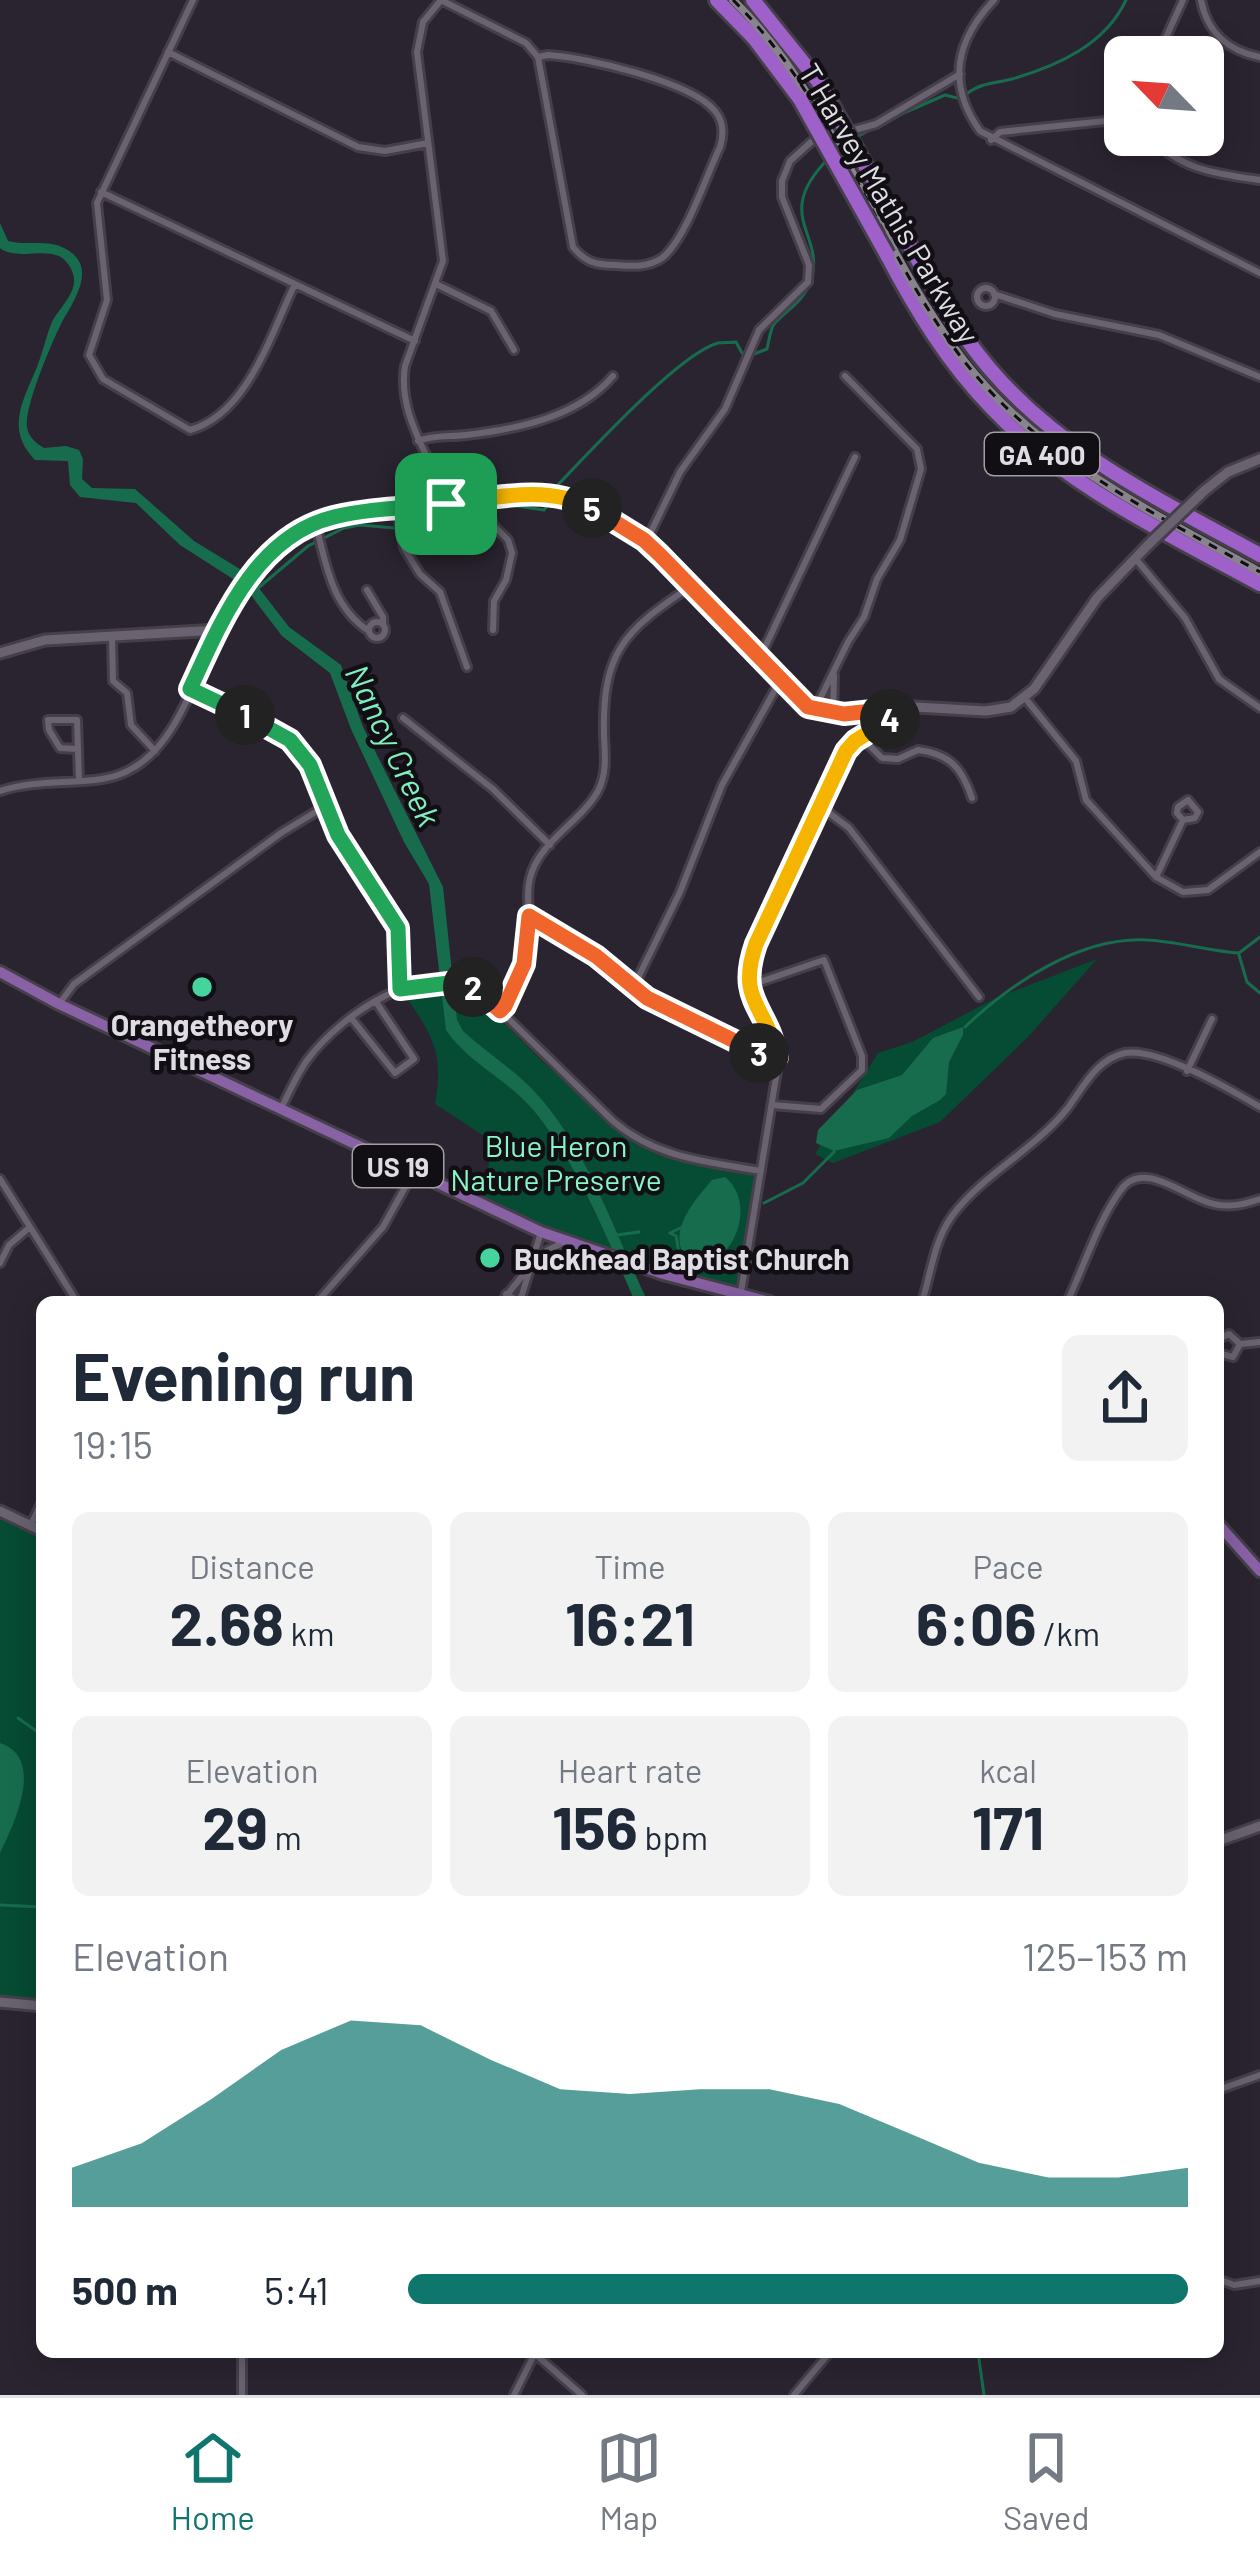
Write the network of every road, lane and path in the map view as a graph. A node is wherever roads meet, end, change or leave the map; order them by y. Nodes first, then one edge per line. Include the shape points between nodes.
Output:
1 (193, 0) edge
2 (441, 0) edge
3 (717, 0) edge
4 (753, 0) edge
5 (994, 0) edge
6 (1186, 0) edge
7 (1201, 3) edge
8 (1168, 36) edge
9 (168, 52) junction
10 (538, 57) junction
11 (1260, 57) edge
12 (960, 74) junction
13 (1104, 121) edge
14 (991, 140) junction
15 (428, 143) junction
16 (1172, 156) edge
17 (1260, 180) edge
18 (101, 192) junction
19 (1260, 272) edge
20 (295, 284) junction
21 (436, 284) junction
22 (994, 294) dead end
23 (415, 341) junction
24 (514, 350) dead end
25 (614, 376) dead end
26 (845, 376) dead end
27 (1260, 377) edge
28 (418, 441) junction
29 (855, 457) dead end
30 (1260, 459) edge
31 (488, 503) junction
32 (446, 504) junction
33 (398, 513) junction
34 (316, 526) junction
35 (646, 542) junction
36 (1260, 555) edge
37 (1135, 558) junction
38 (1260, 584) edge
39 (690, 586) junction
40 (367, 590) dead end
41 (382, 624) junction
42 (218, 630) junction
43 (493, 630) dead end
44 (369, 631) junction
45 (113, 643) junction
46 (0, 653) edge
47 (757, 656) junction
48 (467, 668) dead end
49 (834, 671) junction
50 (780, 681) junction
51 (190, 689) junction
52 (1025, 698) junction
53 (901, 708) junction
54 (1260, 708) edge
55 (814, 711) junction
56 (833, 714) junction
57 (403, 718) dead end
58 (867, 732) junction
59 (152, 748) junction
60 (78, 749) junction
61 (79, 780) junction
62 (0, 790) edge
63 (972, 798) dead end
64 (326, 806) junction
65 (820, 806) junction
66 (1184, 820) dead end
67 (550, 845) junction
68 (1260, 852) edge
69 (1156, 877) junction
70 (529, 916) junction
71 (0, 972) edge
72 (748, 986) junction
73 (633, 988) junction
74 (400, 989) junction
75 (979, 997) dead end
76 (376, 1002) junction
77 (59, 1004) junction
78 (500, 1011) junction
79 (352, 1018) junction
80 (1212, 1019) dead end
81 (777, 1057) junction
82 (1187, 1071) junction
83 (772, 1105) junction
84 (1260, 1107) edge
85 (281, 1109) junction
86 (761, 1171) junction
87 (413, 1173) junction
88 (0, 1179) edge
89 (1260, 1199) edge
90 (30, 1227) junction
91 (542, 1232) junction
92 (568, 1242) junction
93 (534, 1260) junction
94 (0, 1263) edge
95 (740, 1295) junction
96 (73, 1296) edge
97 (322, 1296) edge
98 (505, 1296) edge
99 (520, 1296) edge
100 (744, 1296) edge
101 (924, 1296) edge
102 (1070, 1296) edge
103 (1224, 1336) edge
104 (1260, 1342) edge
105 (1240, 1344) junction
106 (1224, 1355) edge
107 (0, 1511) edge
108 (36, 1514) edge
109 (30, 1526) junction
110 (36, 1529) edge
111 (1224, 1531) edge
112 (1260, 1570) edge
113 (1260, 1826) edge
114 (1224, 1839) edge
115 (0, 2002) edge
116 (36, 2005) edge
117 (1260, 2075) edge
118 (1224, 2088) edge
119 (1224, 2281) edge
120 (1260, 2281) edge
121 (242, 2358) edge
122 (532, 2358) edge
123 (540, 2358) edge
124 (825, 2358) edge
125 (242, 2395) edge
126 (514, 2395) edge
127 (582, 2395) edge
128 (794, 2395) edge

1 - 9 street
2 - 10 street
2 - 15 street via 417,44
3 - 38 highway, T Harvey Mathis Parkway / GA 400, bridge via 800,100 942,347 1006,424 1090,488
4 - 36 highway, T Harvey Mathis Parkway / GA 400, bridge via 818,81 962,332 1024,405 1102,466
5 - 12 street via 965,35
6 - 7 street
6 - 8 street
7 - 11 street via 1223,42
9 - 15 street via 358,147
9 - 18 street
10 - 10 street via 573,247 598,265 658,260 674,244 720,147 718,115 641,74
12 - 14 street via 974,122
12 - 35 street via 876,124 811,142 790,160 782,197 808,282 759,330 725,409 680,472
13 - 14 street
14 - 19 street
15 - 21 street via 443,255
16 - 17 street via 1195,169
18 - 20 street
18 - 20 street via 106,300 90,345 92,365 190,430 239,395
20 - 23 street
21 - 23 street
21 - 24 street via 491,311
22 - 27 street via 1159,334
23 - 28 street via 404,382
25 - 28 street via 566,412
26 - 49 street via 922,461 900,540
28 - 32 street
29 - 47 street
30 - 37 street, bridge via 1204,490
31 - 32 street
31 - 35 street via 532,494 572,499
31 - 43 street via 512,553
32 - 33 street
33 - 34 street via 346,514
33 - 48 street via 401,539 440,592
34 - 42 street via 287,537 262,561
34 - 44 street via 337,597
35 - 39 street
37 - 52 street
37 - 54 street via 1185,618 1219,680
39 - 47 street
39 - 67 street via 642,620 617,650 604,691 602,782
40 - 41 street
41 - 44 street
41 - 44 street via 381,638
42 - 45 street
42 - 51 street
45 - 46 street via 34,641
45 - 59 street via 113,682 127,694 131,725
47 - 50 street
49 - 55 street
49 - 56 street
50 - 55 street
50 - 73 street via 722,785
51 - 59 street
51 - 64 street via 290,740
52 - 53 street via 994,711
52 - 69 street via 1076,761 1085,800
53 - 56 street
53 - 58 street
55 - 56 street
57 - 67 street
58 - 63 street via 881,758 918,750 952,760
58 - 65 street via 846,751
59 - 61 street via 117,776
60 - 60 street via 77,720 47,720 60,748
60 - 61 street
61 - 62 street
64 - 74 street via 352,862 398,928
64 - 77 street via 87,974
65 - 72 street via 756,944
65 - 75 street via 849,828
66 - 69 street
67 - 70 street via 530,877
68 - 69 street via 1208,890 1183,892
70 - 73 street
70 - 78 street via 524,964
71 - 77 main road, US 19
72 - 81 street
72 - 83 street via 824,960 862,1056 862,1070 821,1109
73 - 81 street
74 - 76 street
74 - 78 street via 457,982
76 - 79 street
76 - 79 street via 414,1059 395,1073
77 - 85 main road, US 19
78 - 86 street via 637,1140 679,1157
79 - 85 street via 310,1057
80 - 82 street
81 - 83 street
82 - 84 street
82 - 101 street via 1138,1052 1100,1066 1047,1131 951,1217
83 - 86 street
85 - 87 main road, US 19
86 - 95 street
87 - 91 main road, US 19
87 - 97 street via 383,1227
88 - 90 street
89 - 102 street via 1217,1205 1151,1178 1132,1180
90 - 94 street
90 - 96 street
91 - 92 main road, US 19
91 - 93 street
92 - 93 street
92 - 95 main road, US 19
93 - 98 street
93 - 99 street
95 - 100 main road, US 19
103 - 105 street
104 - 105 street
105 - 106 street via 1233,1358
107 - 109 street
108 - 109 street
109 - 110 street
111 - 112 main road
113 - 114 street
115 - 116 street
117 - 118 street
119 - 120 street
121 - 125 street
122 - 126 street
123 - 127 street
124 - 128 street

